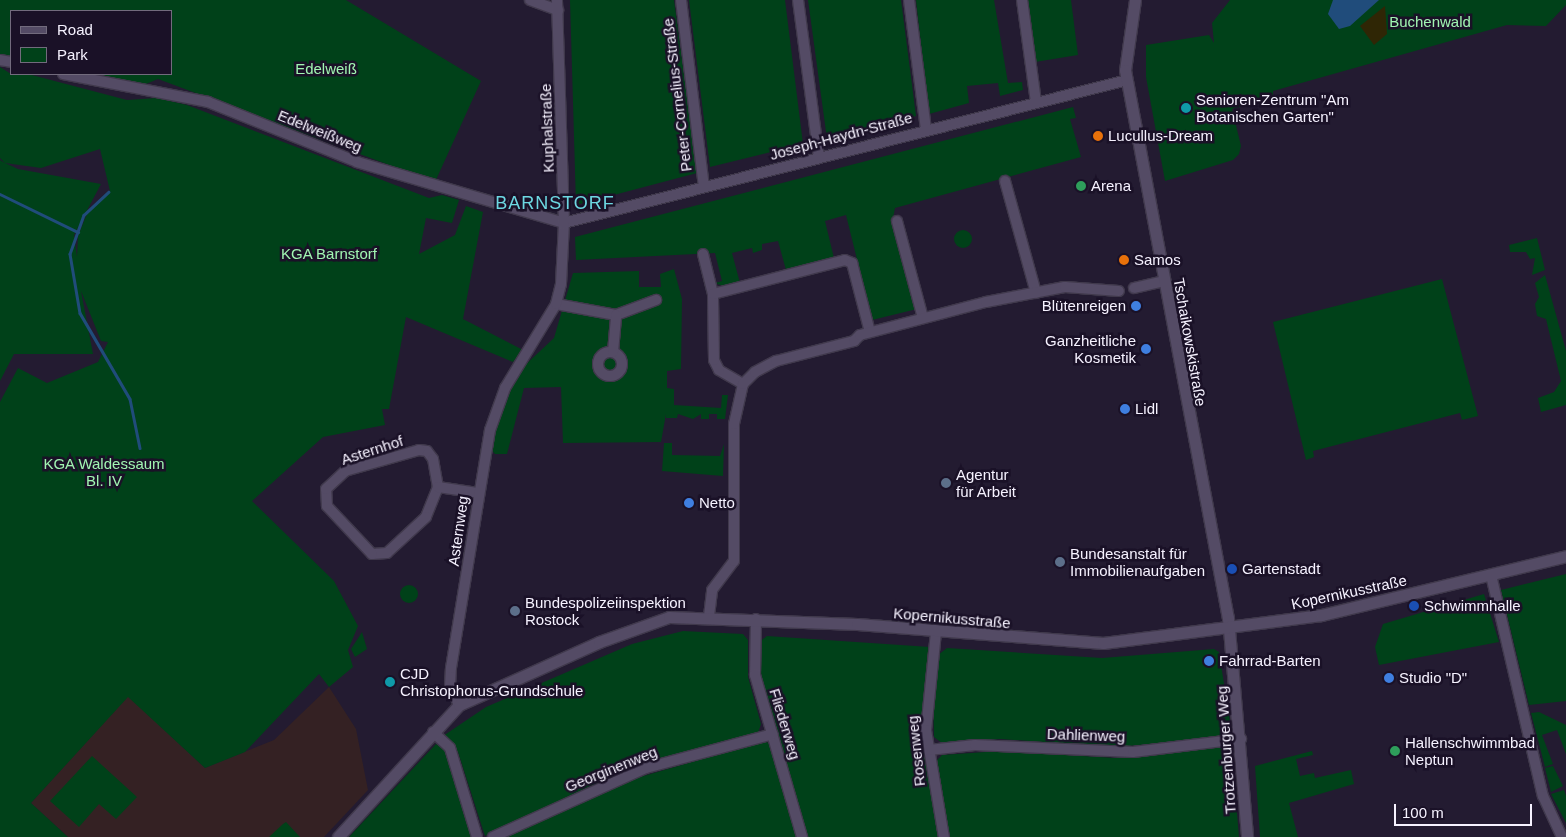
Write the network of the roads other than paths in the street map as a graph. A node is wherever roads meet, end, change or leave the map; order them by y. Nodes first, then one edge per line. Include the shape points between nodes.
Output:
1 (530, 0) edge
2 (681, 0) edge
3 (798, 0) edge
4 (909, 0) edge
5 (1022, 0) edge
6 (1135, 0) edge
7 (558, 5) edge
8 (67, 75) edge
9 (1127, 80) junction
10 (1036, 102) junction
11 (926, 130) junction
12 (819, 157) junction
13 (1005, 181) dead end
14 (704, 187) junction
15 (897, 221) dead end
16 (564, 223) junction
17 (703, 254) dead end
18 (1164, 281) junction
19 (1134, 288) dead end
20 (1119, 291) dead end
21 (1036, 293) junction
22 (713, 294) junction
23 (656, 300) dead end
24 (556, 304) junction
25 (616, 315) junction
26 (923, 318) junction
27 (870, 332) junction
28 (613, 352) dead end
29 (519, 365) joint
30 (744, 384) junction
31 (438, 487) junction
32 (478, 493) junction
33 (1566, 556) edge
34 (1491, 575) junction
35 (709, 616) junction
36 (756, 619) junction
37 (1230, 630) junction
38 (936, 632) junction
39 (459, 706) junction
40 (433, 732) junction
41 (773, 734) junction
42 (1241, 739) junction
43 (929, 750) junction
44 (338, 837) edge
45 (477, 837) edge
46 (493, 837) edge
47 (802, 837) edge
48 (944, 837) edge
49 (1247, 837) edge
50 (1562, 837) edge

1 - 7 street
2 - 14 street, Peter-Cornelius-Straße
3 - 12 street
4 - 11 street
5 - 10 street
6 - 9 street, Tschaikowskistraße via 1126,58
7 - 16 street, Kuphalstraße
8 - 16 street, Edelweißweg via 208,102 366,165
9 - 10 street, Joseph-Haydn-Straße
9 - 18 street, Tschaikowskistraße
10 - 11 street, Joseph-Haydn-Straße
11 - 12 street, Joseph-Haydn-Straße
12 - 14 street, Joseph-Haydn-Straße
13 - 21 street
14 - 16 street, Joseph-Haydn-Straße
15 - 26 street
16 - 24 street, Kuphalstraße
17 - 22 street
18 - 19 street
18 - 37 street, Tschaikowskistraße
20 - 21 street via 1065,286
21 - 26 street
22 - 27 street via 845,260 852,262
22 - 30 street via 714,360 719,370
23 - 25 street
24 - 25 street
24 - 29 street, Kuphalstraße
25 - 28 street
26 - 27 street
27 - 30 street via 854,341 770,364
29 - 32 street, Asternweg via 490,430
30 - 35 street via 734,424 734,561 712,590
31 - 31 street, Asternhof via 434,459 427,451 419,450 344,471 326,489 324,498 372,554 379,555 426,517
31 - 32 street
32 - 39 street, Asternweg via 450,686
33 - 34 street, Kopernikusstraße
34 - 37 street, Kopernikusstraße via 1321,615
34 - 50 street via 1543,796
35 - 36 street, Kopernikusstraße
35 - 39 street, Kopernikusstraße via 669,617 627,630
36 - 38 street, Kopernikusstraße
36 - 41 street, Fliederweg via 755,675
37 - 38 street, Kopernikusstraße via 1103,643
37 - 42 street, Trotzenburger Weg
38 - 43 street, Rosenweg via 926,709
39 - 40 street, Kopernikusstraße
40 - 44 street, Kopernikusstraße
40 - 45 street via 450,748
41 - 46 street, Georginenweg via 646,768
41 - 47 street, Fliederweg
42 - 43 street, Dahlienweg via 1133,752 1004,746
42 - 49 street, Trotzenburger Weg
43 - 48 street, Rosenweg

